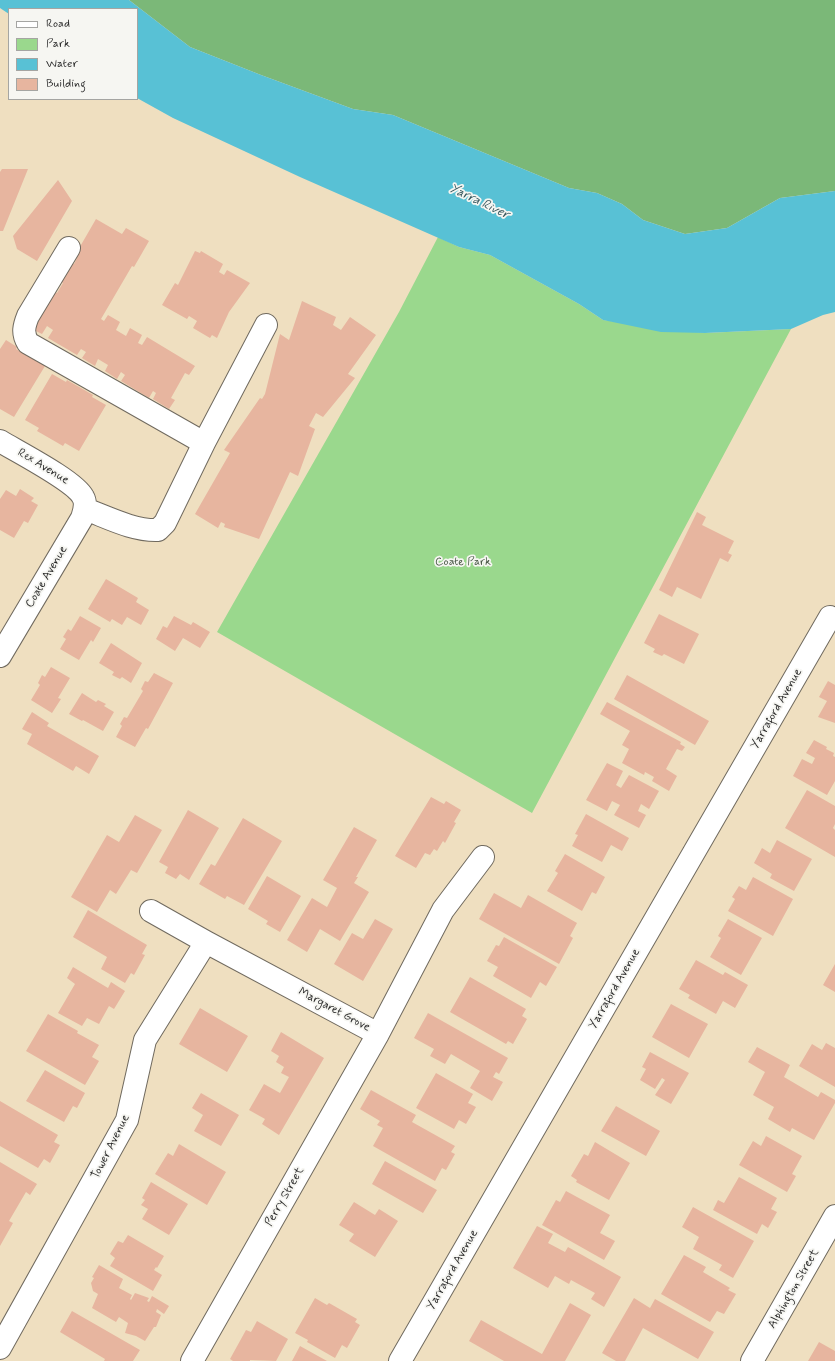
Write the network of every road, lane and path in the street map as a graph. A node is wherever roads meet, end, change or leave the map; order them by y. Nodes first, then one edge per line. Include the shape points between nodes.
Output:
1 (69, 248) dead end
2 (266, 325) dead end
3 (0, 442) edge
4 (204, 443) junction
5 (84, 503) junction
6 (830, 617) dead end
7 (0, 656) edge
8 (483, 857) dead end
9 (151, 911) dead end
10 (206, 942) junction
11 (378, 1034) junction
12 (835, 1216) edge
13 (0, 1348) edge
14 (192, 1361) edge
15 (400, 1361) edge
16 (752, 1361) edge

1 - 4 street via 28,316 23,335 28,343
2 - 4 street
3 - 5 street, Rex Avenue via 69,482 76,488
4 - 5 street via 165,523 158,530 140,528
5 - 7 street, Coate Avenue via 82,518
6 - 15 street, Yarraford Avenue
8 - 11 street, Margaret Grove via 443,910
9 - 10 street, Margaret Grove
10 - 11 street, Margaret Grove
10 - 13 street, Tower Avenue via 145,1040 127,1120
11 - 14 street, Perry Street
12 - 16 street, Alphington Street

